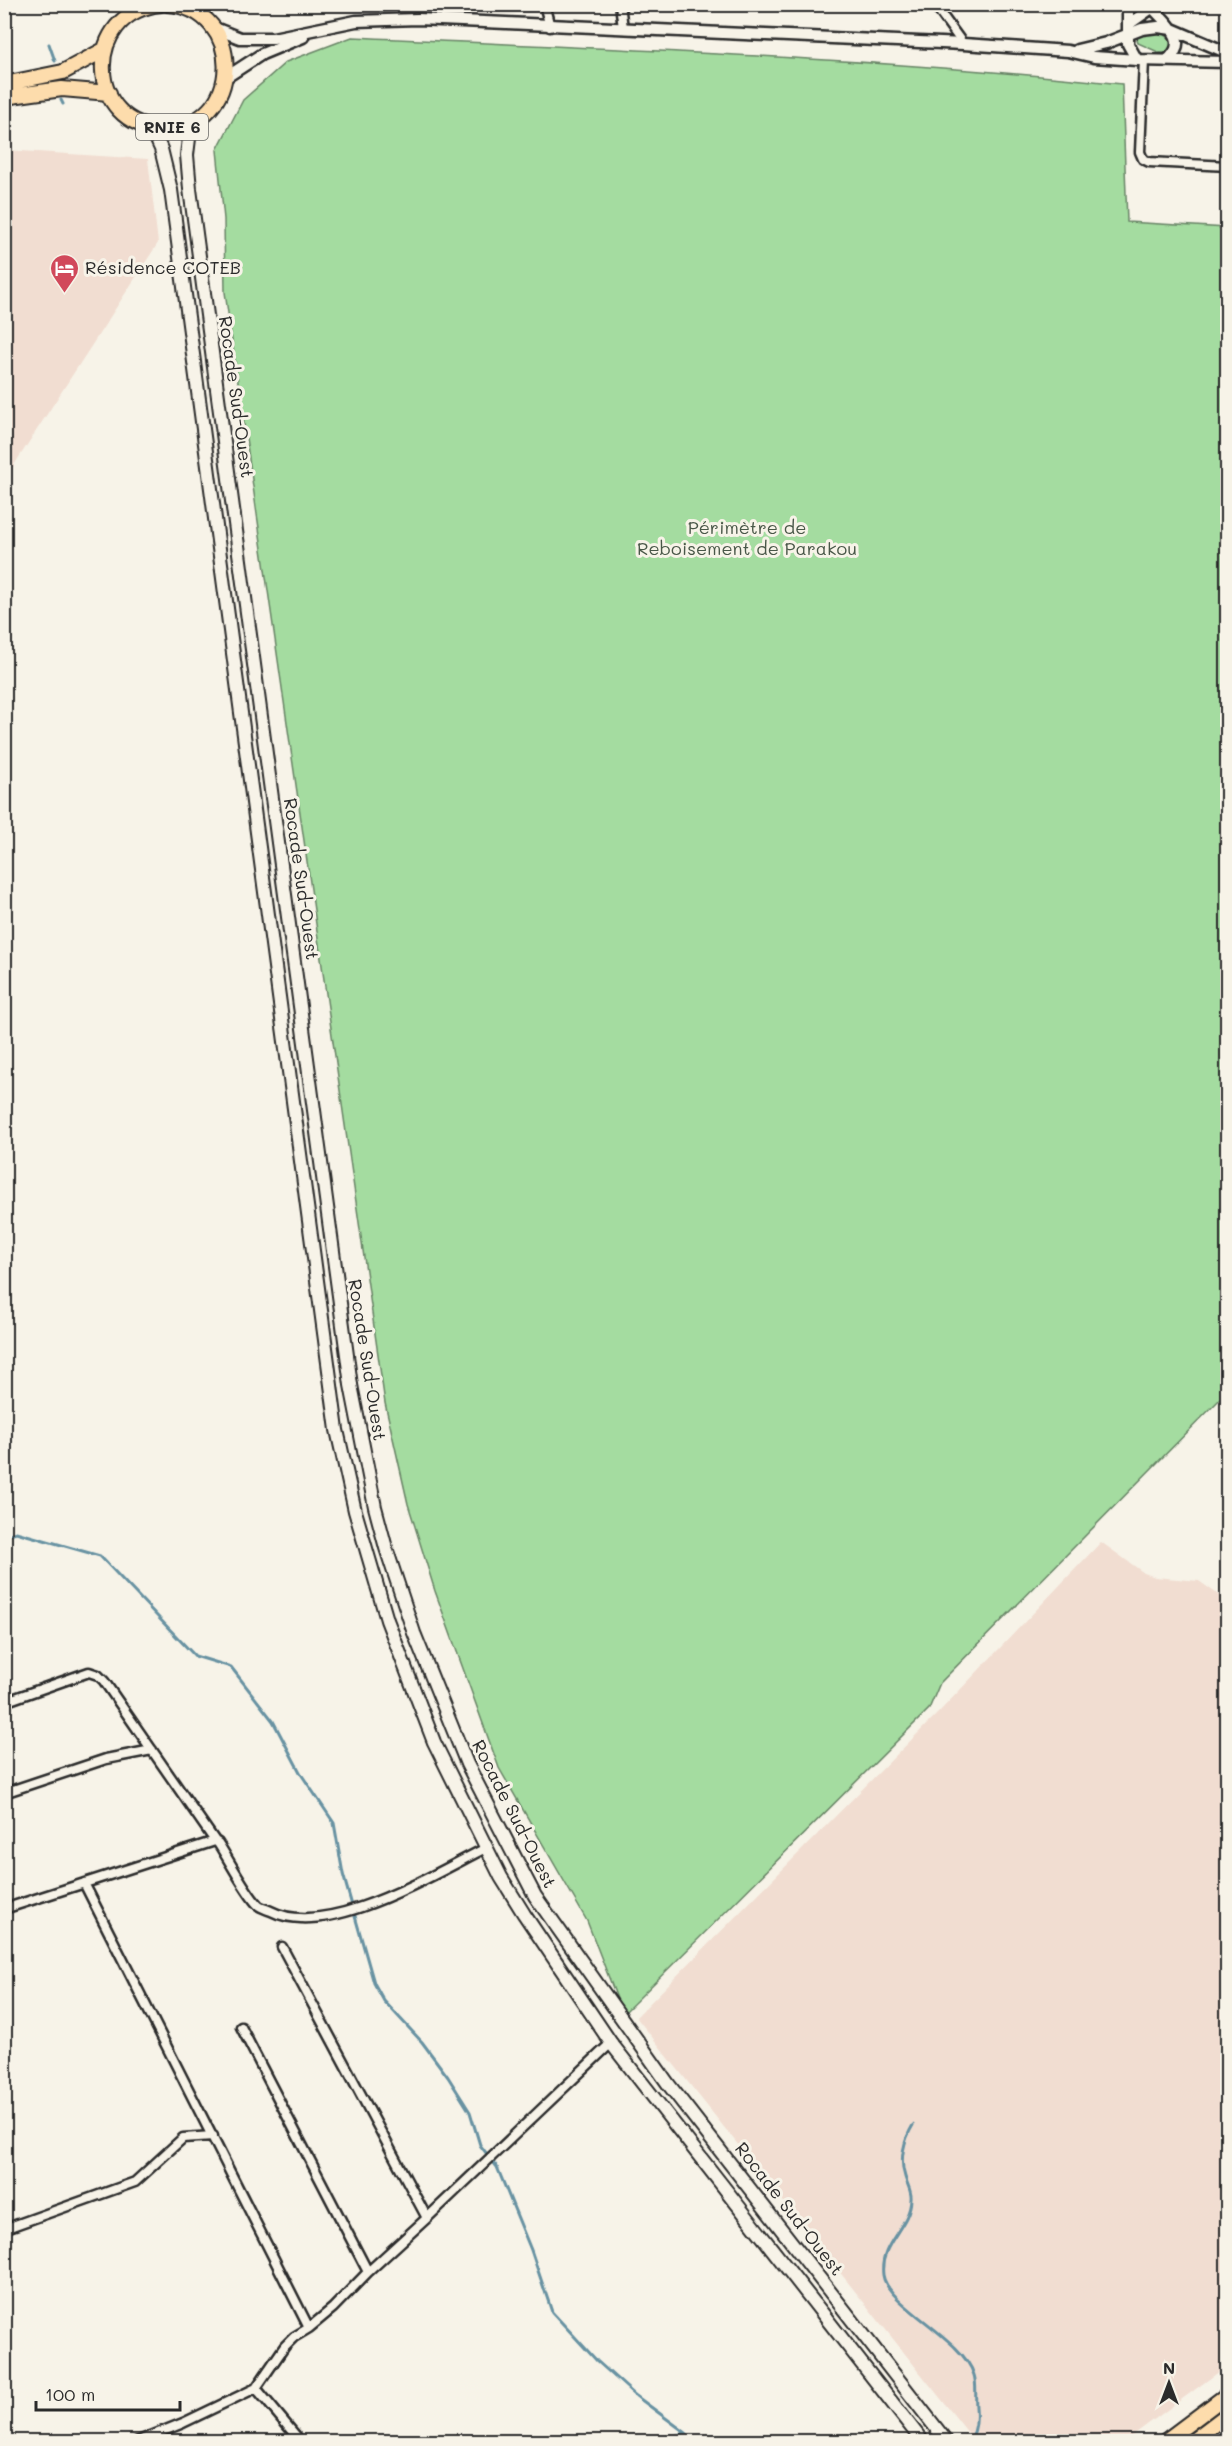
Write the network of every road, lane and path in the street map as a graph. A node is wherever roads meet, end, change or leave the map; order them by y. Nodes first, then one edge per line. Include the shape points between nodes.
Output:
1 (161, 4) edge
2 (167, 4) edge
3 (544, 4) edge
4 (620, 4) edge
5 (934, 4) edge
6 (1128, 4) edge
7 (147, 6) edge
8 (1152, 6) edge
9 (196, 9) edge
10 (212, 27) junction
11 (550, 27) junction
12 (323, 28) junction
13 (622, 28) junction
14 (1128, 29) junction
15 (1172, 29) junction
16 (963, 44) junction
17 (104, 50) junction
18 (1068, 51) junction
19 (1227, 53) edge
20 (1140, 60) junction
21 (1166, 61) junction
22 (1227, 62) edge
23 (225, 78) junction
24 (4, 84) edge
25 (108, 93) junction
26 (4, 98) edge
27 (191, 122) junction
28 (151, 127) junction
29 (1227, 165) edge
30 (4, 1702) edge
31 (152, 1750) junction
32 (4, 1793) edge
33 (215, 1841) junction
34 (486, 1848) junction
35 (84, 1883) junction
36 (4, 1909) edge
37 (282, 1947) dead end
38 (241, 2027) dead end
39 (611, 2043) junction
40 (213, 2136) junction
41 (427, 2218) junction
42 (4, 2229) edge
43 (368, 2271) junction
44 (309, 2328) junction
45 (256, 2388) junction
46 (1227, 2394) edge
47 (1227, 2416) edge
48 (136, 2442) edge
49 (301, 2442) edge
50 (923, 2442) edge
51 (947, 2442) edge
52 (1164, 2442) edge
53 (1191, 2442) edge

1 - 7 main road
2 - 9 main road, RNIE 6
3 - 11 street
4 - 13 street
5 - 16 street
6 - 14 street
7 - 17 main road via 120,23
8 - 14 street
8 - 15 street
9 - 10 main road, RNIE 6
10 - 12 street via 240,38 255,39
10 - 23 main road, RNIE 6 via 225,51
11 - 12 street via 398,18
11 - 13 street
12 - 23 street via 262,54
13 - 16 street
14 - 15 street
14 - 18 street via 1092,48
14 - 20 street via 1129,50
15 - 19 street
15 - 21 street via 1177,49
16 - 18 street
17 - 24 main road via 63,72
17 - 25 main road via 102,72
18 - 20 street
20 - 21 street
20 - 29 street via 1143,159
21 - 22 street
23 - 27 main road, RNIE 6 via 216,100
25 - 26 main road via 62,89
25 - 28 main road, RNIE 6 via 126,115
27 - 28 main road, RNIE 6 via 168,128
27 - 51 main road, Rocade Sud-Ouest via 189,177 351,1385 375,1507 406,1612 467,1764 535,1896 669,2085
28 - 34 main road, Rocade Sud-Ouest via 171,190 337,1430 358,1522 387,1620 434,1742
30 - 31 street via 89,1672 104,1681
31 - 32 street via 105,1759
31 - 33 street
33 - 34 street via 259,1905 276,1914 313,1920 367,1906
33 - 35 street
34 - 39 main road, Rocade Sud-Ouest via 524,1914
35 - 36 street
35 - 40 street
37 - 41 street
38 - 43 street
39 - 41 street
39 - 50 main road, Rocade Sud-Ouest
40 - 42 street via 183,2138 135,2182
40 - 44 street
41 - 43 street
43 - 44 street
44 - 45 street via 285,2346
45 - 48 street
45 - 49 street
46 - 52 main road
47 - 53 main road

